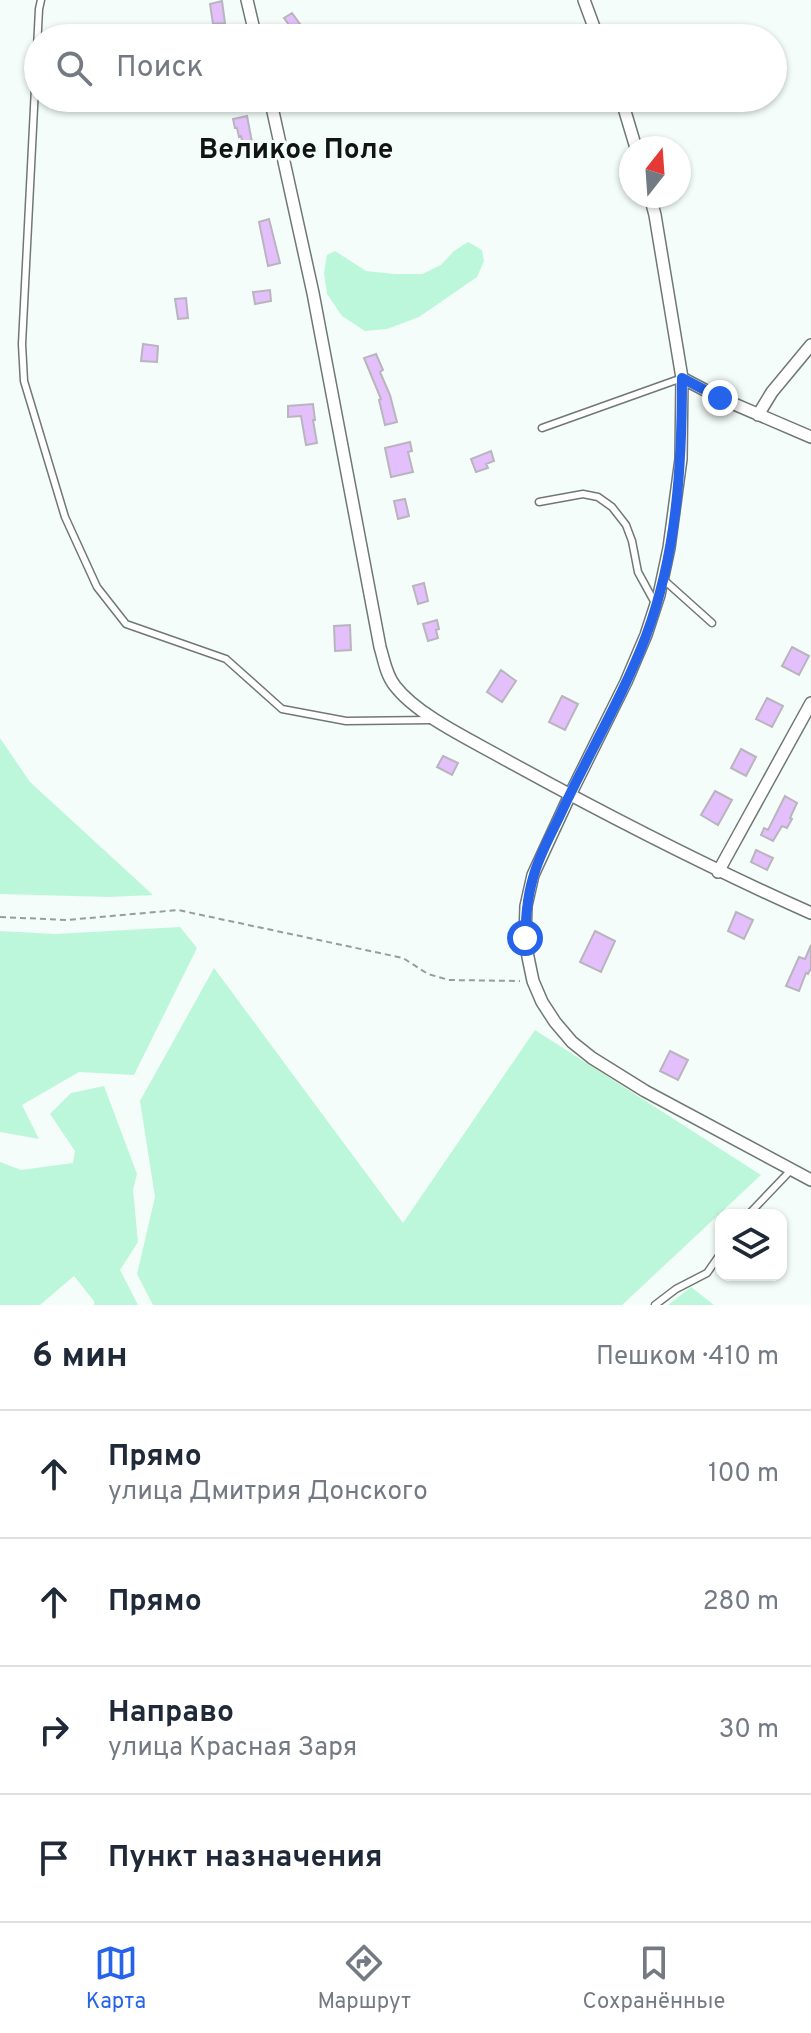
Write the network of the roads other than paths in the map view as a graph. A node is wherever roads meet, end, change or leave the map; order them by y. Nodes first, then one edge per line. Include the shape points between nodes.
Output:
1 (41, 0) edge
2 (247, 0) edge
3 (584, 0) edge
4 (38, 24) edge
5 (253, 24) edge
6 (593, 24) edge
7 (34, 112) edge
8 (273, 112) edge
9 (625, 112) edge
10 (632, 136) edge
11 (653, 208) edge
12 (811, 345) edge
13 (682, 378) junction
14 (758, 415) junction
15 (542, 428) dead end
16 (811, 437) edge
17 (539, 502) dead end
18 (662, 579) junction
19 (656, 604) junction
20 (712, 623) dead end
21 (811, 703) edge
22 (434, 720) junction
23 (570, 795) junction
24 (718, 872) junction
25 (811, 913) edge
26 (791, 1170) junction
27 (811, 1180) edge
28 (754, 1209) edge
29 (715, 1262) edge
30 (655, 1305) edge

1 - 4 lane
2 - 5 street
3 - 6 street
7 - 22 lane via 24,381 65,517 97,587 126,624 226,659 282,709 346,721
8 - 22 street via 386,672 394,686
9 - 10 street
11 - 13 street
12 - 14 street
13 - 14 street
13 - 15 lane
13 - 18 street via 681,459
14 - 16 street
17 - 19 lane via 583,494 612,507 626,525 638,572
18 - 19 street
18 - 20 lane
19 - 23 street via 626,682
21 - 24 street
22 - 23 street
23 - 24 street
23 - 26 street via 533,875 526,906 525,938 542,1002 572,1042 592,1058
24 - 25 street
26 - 27 street
26 - 28 lane
29 - 30 lane via 707,1273

